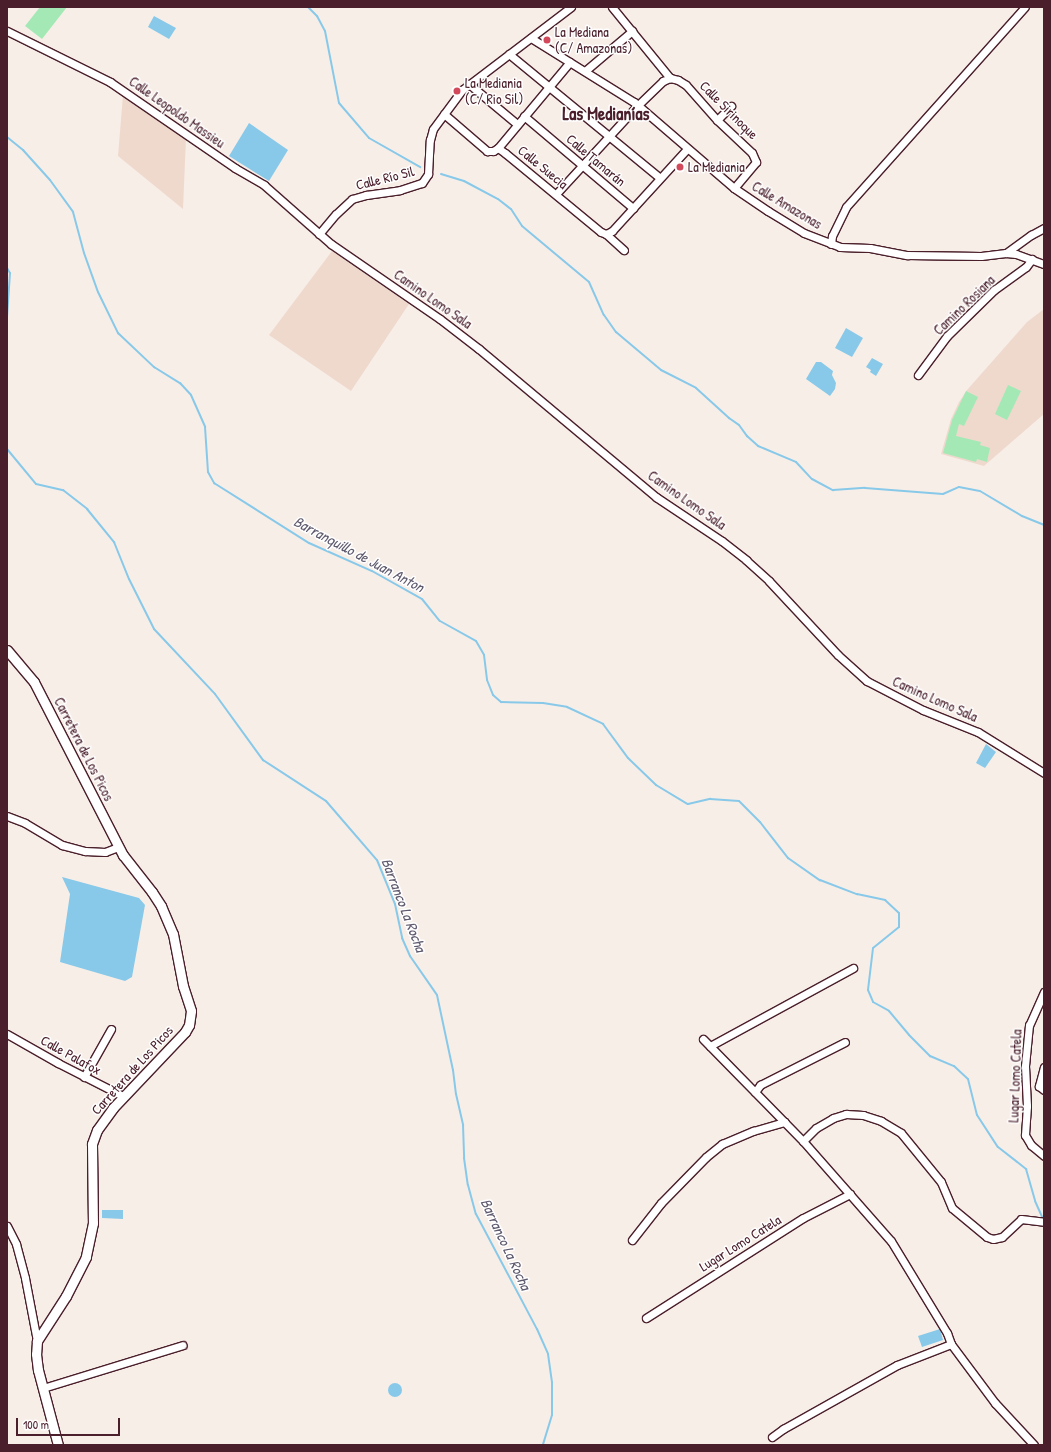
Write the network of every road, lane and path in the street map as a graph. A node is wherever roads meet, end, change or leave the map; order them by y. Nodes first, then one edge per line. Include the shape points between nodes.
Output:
1 (571, 7) edge
2 (612, 7) edge
3 (1025, 7) edge
4 (7, 31) edge
5 (632, 31) junction
6 (531, 38) junction
7 (510, 54) junction
8 (570, 62) junction
9 (586, 72) junction
10 (670, 78) junction
11 (469, 84) junction
12 (549, 86) junction
13 (637, 106) junction
14 (731, 106) dead end
15 (444, 114) junction
16 (524, 116) junction
17 (717, 120) junction
18 (517, 124) junction
19 (610, 136) junction
20 (498, 148) junction
21 (687, 149) junction
22 (582, 165) junction
23 (660, 178) junction
24 (734, 188) junction
25 (556, 194) junction
26 (633, 208) junction
27 (1044, 228) edge
28 (319, 234) junction
29 (606, 234) junction
30 (831, 244) junction
31 (624, 250) dead end
32 (1006, 253) junction
33 (1032, 259) junction
34 (1044, 264) edge
35 (918, 375) dead end
36 (7, 650) edge
37 (1044, 773) edge
38 (7, 816) edge
39 (118, 847) junction
40 (853, 968) dead end
41 (1044, 992) edge
42 (111, 1029) dead end
43 (7, 1034) edge
44 (703, 1039) dead end
45 (845, 1042) dead end
46 (710, 1046) junction
47 (1044, 1067) edge
48 (84, 1077) junction
49 (1044, 1090) edge
50 (756, 1092) junction
51 (123, 1096) junction
52 (785, 1122) junction
53 (803, 1141) junction
54 (1044, 1156) edge
55 (850, 1194) junction
56 (1044, 1222) edge
57 (7, 1226) edge
58 (632, 1240) dead end
59 (646, 1318) dead end
60 (38, 1341) junction
61 (951, 1344) junction
62 (183, 1345) dead end
63 (43, 1388) junction
64 (772, 1437) dead end
65 (58, 1445) edge
66 (1034, 1445) edge

1 - 6 street, Calle Río Sil
2 - 5 street
3 - 30 street via 846,207 832,236
4 - 28 street, Calle Leopoldo Massieu via 128,93 219,157 264,185
5 - 9 street
5 - 10 street
6 - 7 street, Calle Río Sil
6 - 8 street, Calle Amazonas
7 - 11 street, Calle Río Sil
7 - 12 street
8 - 9 street, Calle Amazonas
8 - 12 street
9 - 13 street, Calle Amazonas
10 - 13 street via 663,81
10 - 17 street, Calle Sirinoque via 686,85
11 - 15 street, Calle Río Sil
11 - 18 street
12 - 16 street
12 - 19 street
13 - 19 street
13 - 21 street, Calle Amazonas
14 - 17 street
15 - 20 street, Calle Suecia via 487,151
15 - 28 street, Calle Río Sil via 433,129 428,174 422,183 352,199
16 - 18 street
16 - 22 street, Calle Tamarán
17 - 24 street, Calle Sirinoque via 755,157 756,162
18 - 20 street
19 - 22 street
19 - 23 street
20 - 25 street, Calle Suecia
21 - 23 street
21 - 24 street, Calle Amazonas
22 - 25 street
22 - 26 street, Calle Tamarán
23 - 26 street
24 - 30 street, Calle Amazonas via 804,233
25 - 29 street, Calle Suecia
26 - 29 street via 612,231
27 - 32 street
28 - 37 street, Camino Lomo Sala via 446,323 656,497 746,560 838,655 867,681 923,710 978,732
29 - 31 street, Calle Suecia
30 - 32 street, Calle Amazonas via 907,256 981,256
32 - 33 street
33 - 34 street
33 - 35 street, Camino Rosiana via 1026,267 994,290 947,336
36 - 39 main road, Carretera de Los Picos via 34,682
38 - 39 street via 62,845 85,851 105,852
39 - 51 main road, Carretera de Los Picos via 152,892 167,919 173,934 191,1011 189,1026 185,1032
40 - 46 street
41 - 54 street, Lugar Lomo Catela via 1029,1025 1025,1066 1025,1135 1031,1145
42 - 48 street
43 - 48 street, Calle Palafox
44 - 46 street
45 - 50 street via 760,1084
46 - 50 street
47 - 49 street via 1039,1086
48 - 51 street, Calle Palafox
50 - 52 street
51 - 60 main road, Carretera de Los Picos via 97,1130 92,1144 93,1223 86,1257
52 - 53 street
52 - 58 street via 753,1131 722,1144 661,1203
53 - 55 street
53 - 56 street via 816,1128 846,1114 863,1115 881,1121 901,1133 941,1182 952,1208 987,1237 1002,1237 1021,1219
55 - 59 street, Lugar Lomo Catela via 803,1218
55 - 61 street via 891,1241
57 - 60 street via 16,1244
60 - 63 main road via 36,1354
61 - 64 street via 896,1366
61 - 66 street via 1000,1409
62 - 63 street
63 - 65 main road

